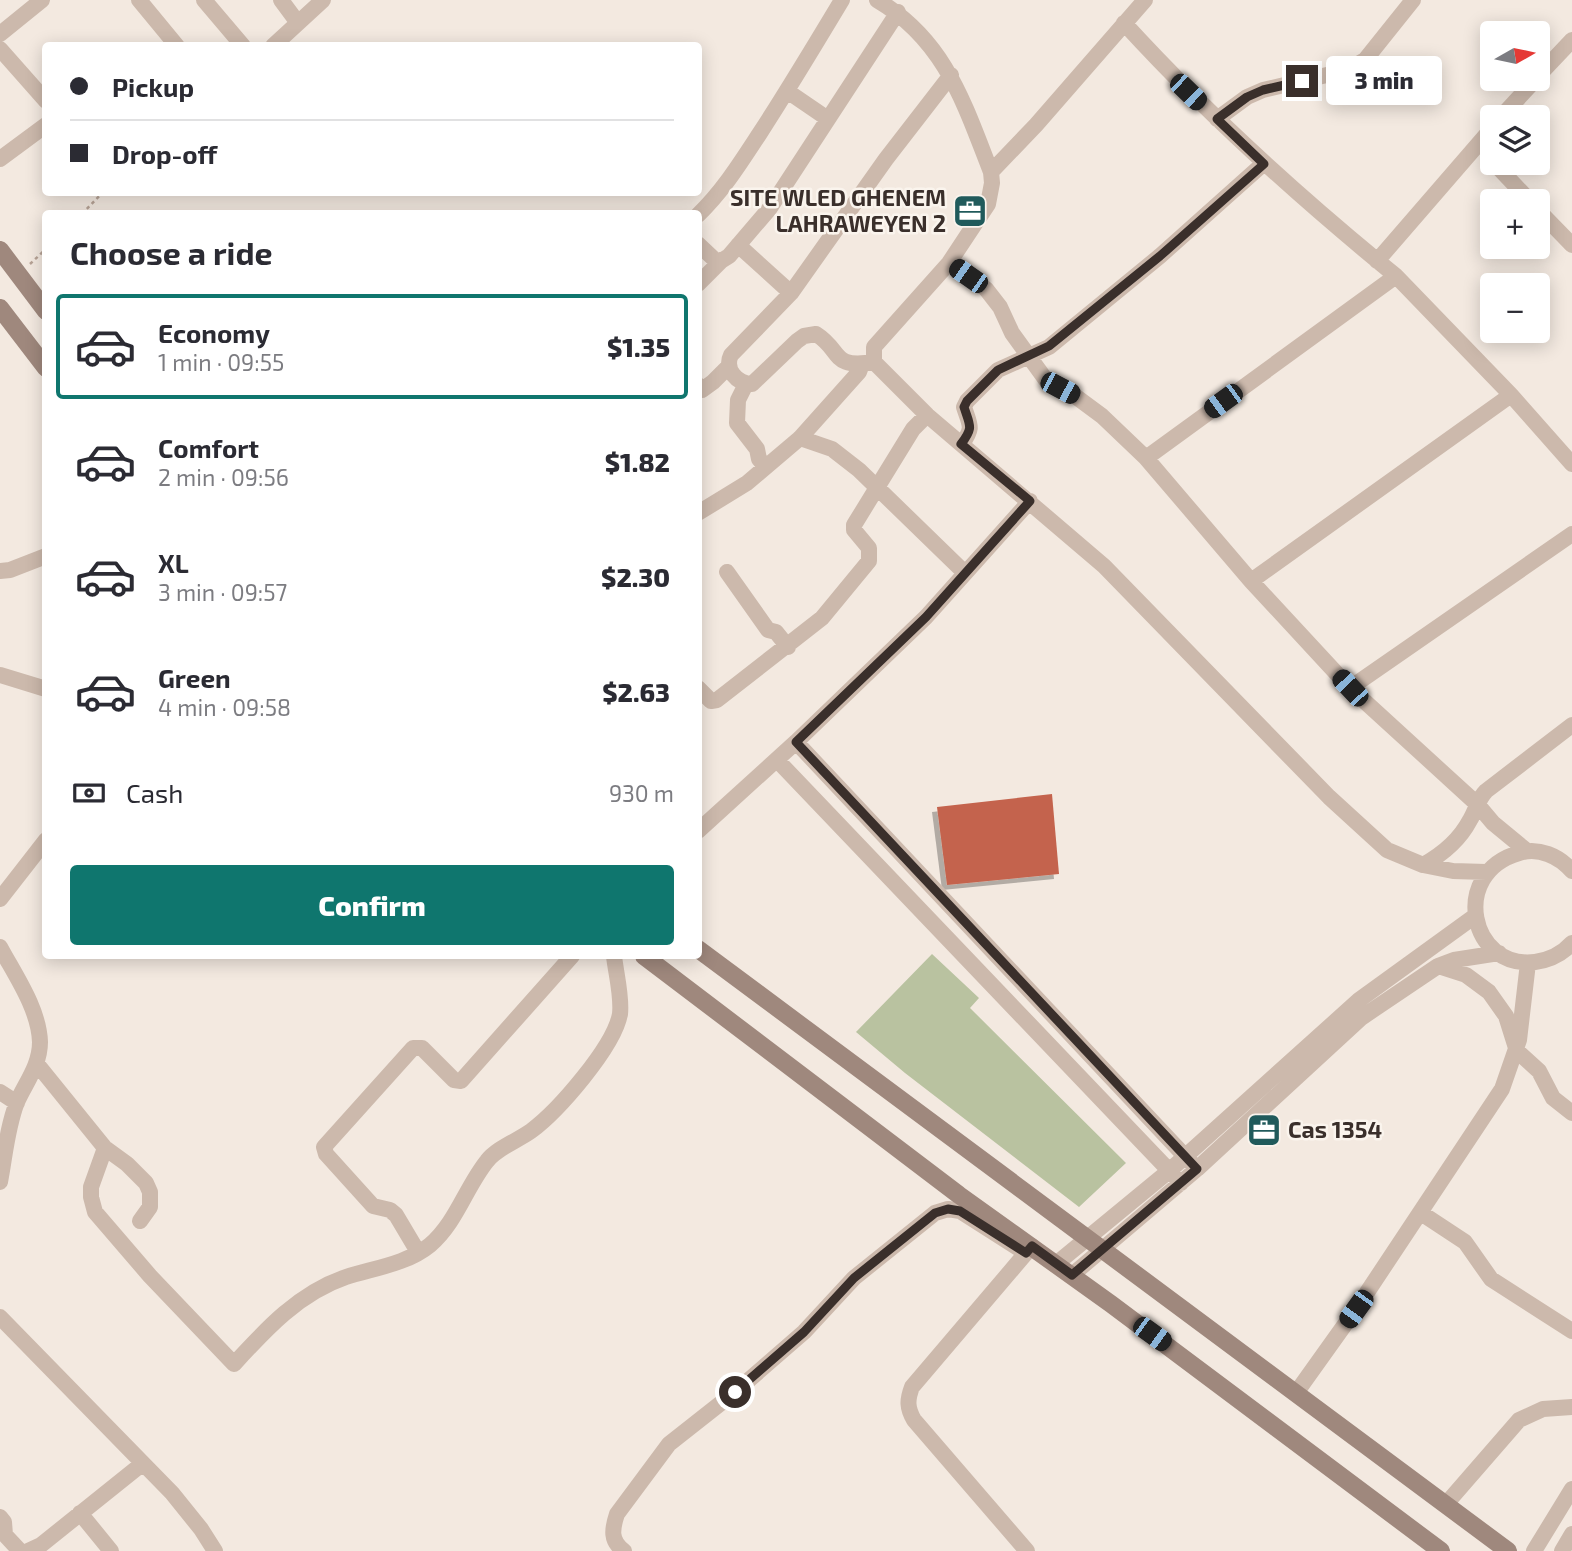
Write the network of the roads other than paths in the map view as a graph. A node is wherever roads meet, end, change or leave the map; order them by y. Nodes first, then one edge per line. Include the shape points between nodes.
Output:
1 (139, 0) edge
2 (204, 0) edge
3 (281, 0) edge
4 (323, 0) edge
5 (842, 0) edge
6 (877, 0) edge
7 (1145, 0) edge
8 (1413, 0) edge
9 (39, 1) edge
10 (898, 12) junction
11 (298, 23) junction
12 (1124, 23) junction
13 (0, 34) edge
14 (1572, 40) edge
15 (174, 42) edge
16 (240, 42) edge
17 (277, 42) edge
18 (0, 48) edge
19 (1550, 63) edge
20 (951, 75) junction
21 (787, 91) junction
22 (1524, 91) edge
23 (42, 96) edge
24 (1512, 105) edge
25 (828, 119) junction
26 (1217, 119) junction
27 (42, 128) edge
28 (1480, 141) edge
29 (1476, 145) junction
30 (1480, 149) edge
31 (0, 159) edge
32 (1264, 164) junction
33 (990, 172) junction
34 (1505, 175) edge
35 (1519, 189) edge
36 (702, 211) edge
37 (1550, 222) edge
38 (1572, 245) edge
39 (738, 246) junction
40 (702, 248) edge
41 (0, 250) edge
42 (721, 261) junction
43 (1377, 261) junction
44 (949, 263) junction
45 (1396, 276) junction
46 (702, 280) edge
47 (791, 293) junction
48 (42, 306) edge
49 (0, 308) edge
50 (1027, 358) junction
51 (42, 363) edge
52 (868, 363) junction
53 (729, 367) junction
54 (746, 384) junction
55 (702, 388) edge
56 (1511, 395) junction
57 (927, 415) junction
58 (800, 438) junction
59 (961, 444) junction
60 (1146, 458) junction
61 (1572, 464) edge
62 (765, 466) junction
63 (877, 489) junction
64 (1030, 501) junction
65 (702, 511) edge
66 (1572, 534) edge
67 (42, 558) edge
68 (0, 571) edge
69 (727, 572) dead end
70 (965, 573) junction
71 (1251, 581) junction
72 (788, 647) junction
73 (0, 675) edge
74 (42, 688) edge
75 (1350, 688) junction
76 (702, 692) edge
77 (1572, 725) edge
78 (796, 742) junction
79 (776, 760) junction
80 (1477, 804) junction
81 (702, 827) edge
82 (42, 845) edge
83 (1527, 850) junction
84 (1423, 865) junction
85 (1570, 865) edge
86 (1486, 872) junction
87 (0, 899) edge
88 (1475, 916) junction
89 (1572, 943) edge
90 (0, 947) edge
91 (702, 952) edge
92 (1499, 953) junction
93 (569, 959) edge
94 (614, 959) edge
95 (648, 959) edge
96 (1528, 962) junction
97 (1438, 966) junction
98 (1517, 1051) junction
99 (37, 1064) junction
100 (0, 1092) edge
101 (17, 1103) junction
102 (1572, 1113) edge
103 (105, 1148) junction
104 (1185, 1157) junction
105 (1197, 1169) junction
106 (1175, 1177) junction
107 (0, 1182) edge
108 (1421, 1213) junction
109 (140, 1220) dead end
110 (1087, 1239) junction
111 (1029, 1250) junction
112 (1102, 1250) junction
113 (418, 1251) junction
114 (1056, 1264) junction
115 (1072, 1275) junction
116 (0, 1317) edge
117 (1572, 1331) edge
118 (1296, 1393) junction
119 (1572, 1407) edge
120 (142, 1464) junction
121 (1572, 1489) edge
122 (1446, 1504) junction
123 (80, 1513) junction
124 (0, 1517) edge
125 (1572, 1534) edge
126 (20, 1551) edge
127 (28, 1551) edge
128 (111, 1551) edge
129 (215, 1551) edge
130 (624, 1551) edge
131 (1027, 1551) edge
132 (1441, 1551) edge
133 (1508, 1551) edge
134 (1534, 1551) edge
135 (1562, 1551) edge

1 - 15 street
2 - 16 street
3 - 11 street
4 - 11 street
5 - 21 street
6 - 10 street
7 - 12 street
8 - 26 street via 1357,65 1263,90
9 - 13 street
10 - 20 street
10 - 25 street
11 - 17 street
12 - 26 street
12 - 33 street
14 - 19 street
18 - 23 street
20 - 33 street
20 - 47 street
21 - 25 street
21 - 36 street via 737,169
22 - 24 street
25 - 39 street via 770,208
26 - 32 street
27 - 31 street
28 - 29 street
29 - 30 street
29 - 43 street
32 - 43 street
32 - 50 street via 1116,293
33 - 44 street via 988,204
34 - 35 street
37 - 38 street
39 - 42 street
39 - 47 street
40 - 42 street
41 - 48 street
42 - 46 street
43 - 45 street
44 - 50 street via 986,289
44 - 52 street via 874,347
45 - 56 street
45 - 60 street
47 - 53 street via 731,355
49 - 51 street
50 - 59 street via 998,370 967,401 964,407 970,432
50 - 60 street via 1046,380 1102,416
52 - 54 street via 842,361 820,336 810,334 759,379
52 - 57 street
52 - 58 street
53 - 54 street
53 - 55 street
54 - 62 street via 738,400 737,423
56 - 61 street
56 - 71 street
57 - 59 street
57 - 63 street via 913,429
58 - 62 street
58 - 63 street via 832,449
59 - 64 street
60 - 71 street
62 - 65 street
63 - 70 street
63 - 72 street via 854,530 869,548 869,561 822,618
64 - 70 street
64 - 84 street via 1104,566 1359,826 1387,850
66 - 75 street
67 - 68 street
69 - 72 street via 768,630 776,632
70 - 78 street via 926,617
71 - 75 street
72 - 76 street via 717,700 711,701
73 - 74 street
75 - 80 street
77 - 80 street via 1486,791
78 - 79 street
78 - 104 street
79 - 81 street
79 - 106 street
80 - 83 street
80 - 84 street via 1455,842
82 - 87 street
83 - 85 street via 1547,853
83 - 86 street via 1504,857
84 - 86 street
86 - 88 street via 1476,893
88 - 92 street via 1480,931
88 - 104 street via 1359,1000
89 - 96 street via 1548,960
90 - 99 street via 36,1021 40,1042
91 - 110 street
92 - 96 street
92 - 97 street
93 - 113 street via 461,1081 454,1080 422,1048 413,1048 324,1147 373,1206 396,1215
94 - 113 street via 620,1011 607,1047 532,1130 488,1158 446,1227
95 - 111 street
96 - 98 street
97 - 98 street via 1466,975 1489,992 1506,1016
97 - 105 street via 1361,1018
98 - 102 street via 1539,1071 1553,1098
98 - 108 street via 1494,1105
99 - 101 street
99 - 103 street
100 - 101 street
101 - 107 street
103 - 109 street via 146,1183 150,1207
103 - 113 street via 91,1187 95,1212 234,1364 286,1311 316,1291 346,1277 385,1268
104 - 105 street
104 - 106 street
105 - 106 street
106 - 110 street
106 - 112 street
108 - 117 street via 1465,1242 1491,1279
108 - 118 street
110 - 112 street
110 - 114 street
111 - 114 street
111 - 130 street via 960,1211 935,1213 854,1278 804,1332 669,1444 617,1514 613,1536
111 - 131 street via 912,1387 908,1399 914,1420
112 - 115 street
112 - 118 street
114 - 115 street
115 - 132 street
116 - 120 street
118 - 122 street
119 - 122 street via 1543,1409 1519,1420
120 - 123 street
120 - 129 street via 172,1493
121 - 134 street
122 - 133 street
123 - 127 street
123 - 128 street
124 - 126 street via 5,1535
125 - 135 street

